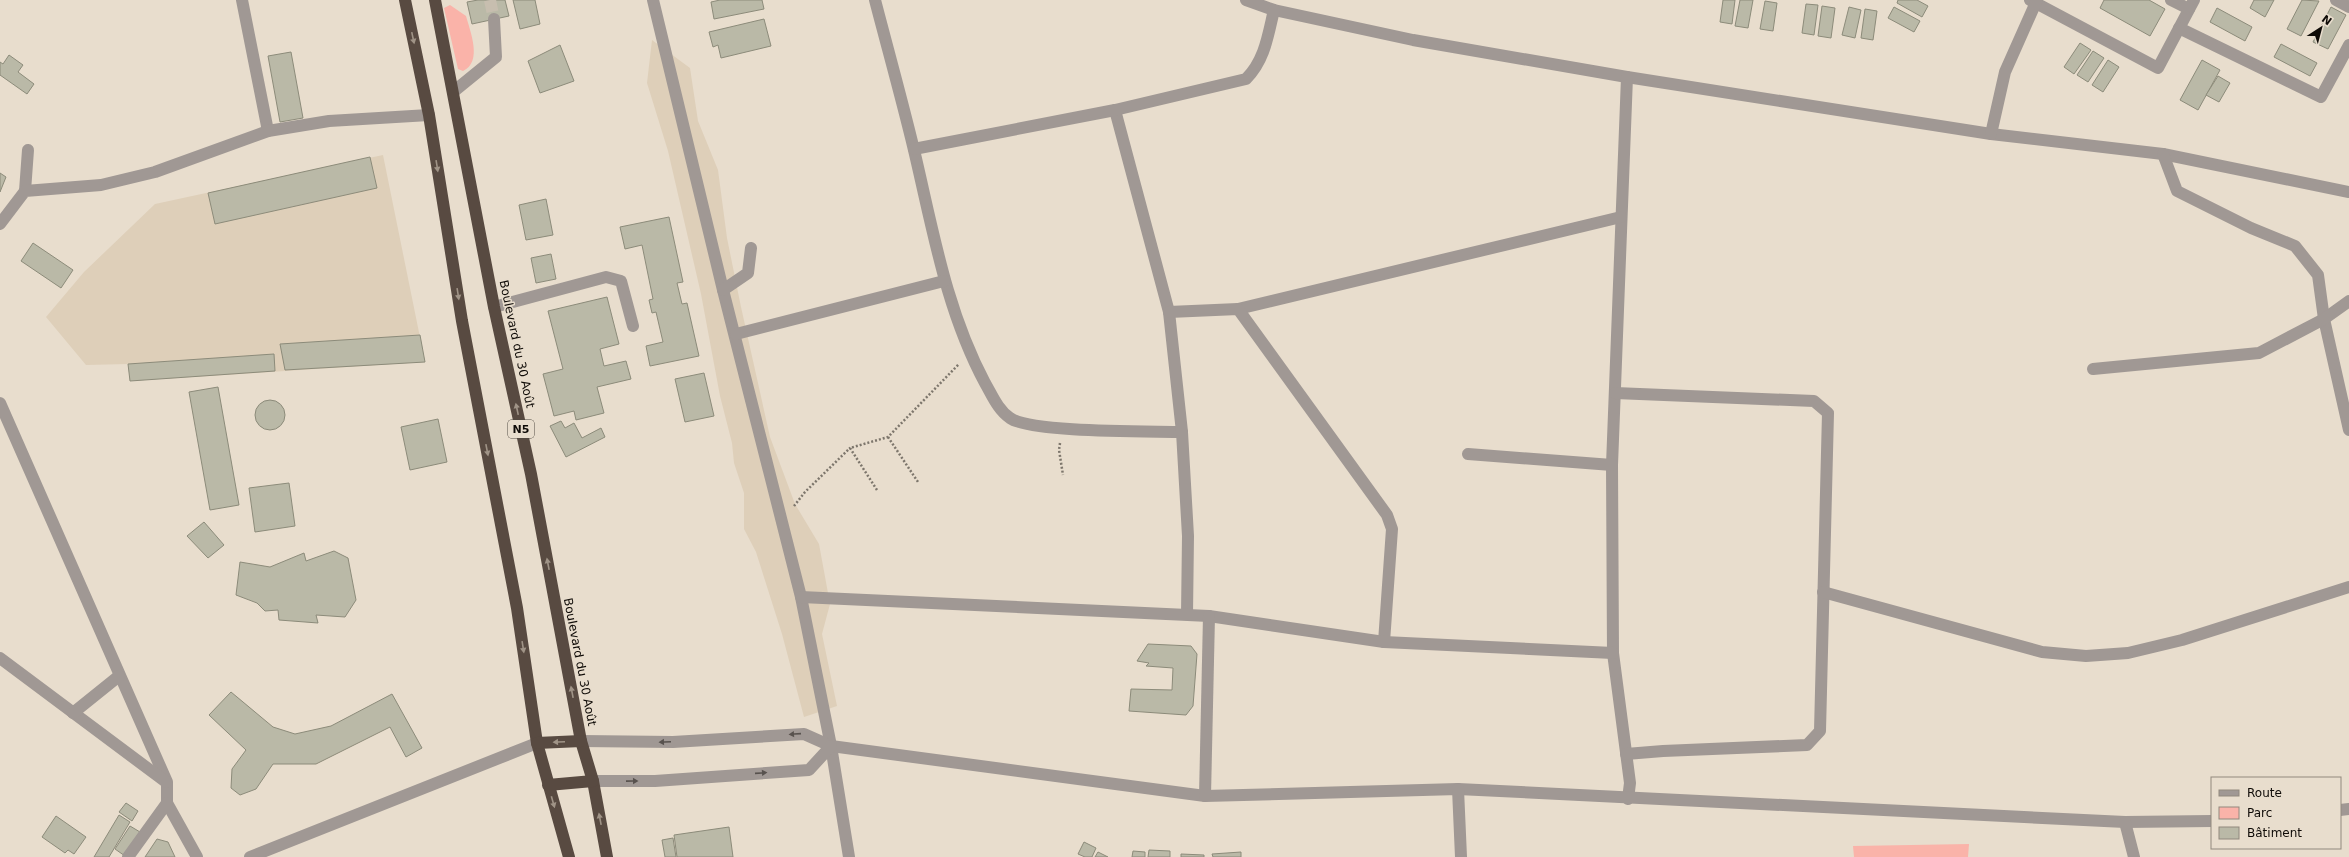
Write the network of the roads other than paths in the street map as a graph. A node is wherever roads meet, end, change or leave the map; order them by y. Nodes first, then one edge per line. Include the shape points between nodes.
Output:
1 (242, 0) edge
2 (405, 0) edge
3 (435, 0) edge
4 (653, 0) edge
5 (875, 0) edge
6 (1246, 0) edge
7 (2171, 0) edge
8 (2336, 0) edge
9 (2034, 1) edge
10 (2191, 4) edge
11 (2349, 7) edge
12 (1274, 10) junction
13 (494, 19) tunnel mouth
14 (2179, 28) junction
15 (2349, 45) edge
16 (1627, 77) junction
17 (453, 92) junction
18 (1116, 110) junction
19 (429, 115) junction
20 (268, 131) junction
21 (1991, 134) junction
22 (914, 148) junction
23 (28, 150) dead end
24 (2163, 154) junction
25 (25, 191) junction
26 (2349, 192) edge
27 (1621, 217) junction
28 (0, 224) edge
29 (751, 248) dead end
30 (944, 281) junction
31 (723, 290) junction
32 (2349, 301) edge
33 (494, 307) junction
34 (1238, 309) junction
35 (1169, 312) junction
36 (2324, 319) junction
37 (633, 326) dead end
38 (736, 334) junction
39 (2092, 369) dead end
40 (1615, 393) junction
41 (0, 403) edge
42 (2349, 430) edge
43 (1182, 432) junction
44 (1468, 454) dead end
45 (1612, 465) junction
46 (2349, 587) edge
47 (1823, 592) junction
48 (802, 597) junction
49 (1187, 614) junction
50 (1210, 616) junction
51 (1384, 642) junction
52 (1614, 653) junction
53 (0, 658) edge
54 (119, 676) junction
55 (73, 713) junction
56 (581, 741) junction
57 (537, 743) junction
58 (831, 746) junction
59 (1626, 754) junction
60 (167, 782) junction
61 (593, 782) junction
62 (548, 785) junction
63 (1458, 789) junction
64 (1205, 796) junction
65 (1628, 800) junction
66 (167, 803) junction
67 (2211, 821) edge
68 (2125, 822) junction
69 (128, 857) edge
70 (197, 857) edge
71 (250, 857) edge
72 (569, 857) edge
73 (607, 857) edge
74 (849, 857) edge
75 (1461, 857) edge
76 (2134, 857) edge

1 - 20 street
2 -> 19 highway
3 - 17 highway, Boulevard du 30 Août / N5
4 - 31 street
5 - 22 street
6 - 12 street
7 - 10 street
8 - 11 street
9 - 14 street via 2158,68
9 - 21 street via 2005,72
10 - 14 street
12 - 16 street via 1413,40
12 - 18 street via 1263,55 1256,69 1246,79
13 - 17 street via 496,57
14 - 15 street via 2321,97
16 - 21 street
16 - 27 street
17 - 33 highway, Boulevard du 30 Août / N5
18 - 22 street
18 - 35 street
19 - 20 street via 329,121
19 -> 57 highway via 462,320 517,608
20 - 25 street via 155,172 101,185
21 - 24 street
22 - 30 street
23 - 25 street
24 - 26 street
24 - 36 street via 2177,191 2251,228 2295,246 2318,275
25 - 28 street
27 - 34 street
27 - 40 street
29 - 31 street via 748,273
30 - 38 street
30 - 43 street via 969,354 999,408 1010,418 1023,424 1062,428
31 - 38 street
32 - 36 street
33 - 37 street via 606,277 621,281
56 -> 33 highway, Boulevard du 30 Août / N5 via 531,474
34 - 35 street
34 - 51 street via 1391,522
35 - 43 street
36 - 39 street via 2259,353
36 - 42 street
38 - 48 street
40 - 45 street
40 - 47 street via 1814,401 1822,406 1828,413
41 - 54 street
43 - 49 street via 1188,536
44 - 45 street
45 - 52 street
46 - 47 street via 2182,640 2128,652 2086,656 2042,652
47 - 59 street via 1820,731 1807,745 1663,750
48 - 49 street
48 - 58 street
49 - 50 street
50 - 51 street
50 - 64 street
51 - 52 street
52 - 59 street
53 - 55 street
54 - 55 street
54 - 60 street
55 - 60 street
56 -> 57 highway
58 -> 56 street via 804,734 654,742
56 - 61 highway, Boulevard du 30 Août / N5
57 - 62 highway
57 - 71 street
61 -> 58 street via 655,781 809,770
58 - 64 street
58 - 74 street
59 - 65 street via 1630,782
60 - 66 street
61 - 62 highway
73 -> 61 highway, Boulevard du 30 Août / N5
62 -> 72 highway
63 - 64 street
63 - 65 street
63 - 75 street
65 - 68 street
66 - 69 street
66 - 70 street
67 - 68 street
68 - 76 street

